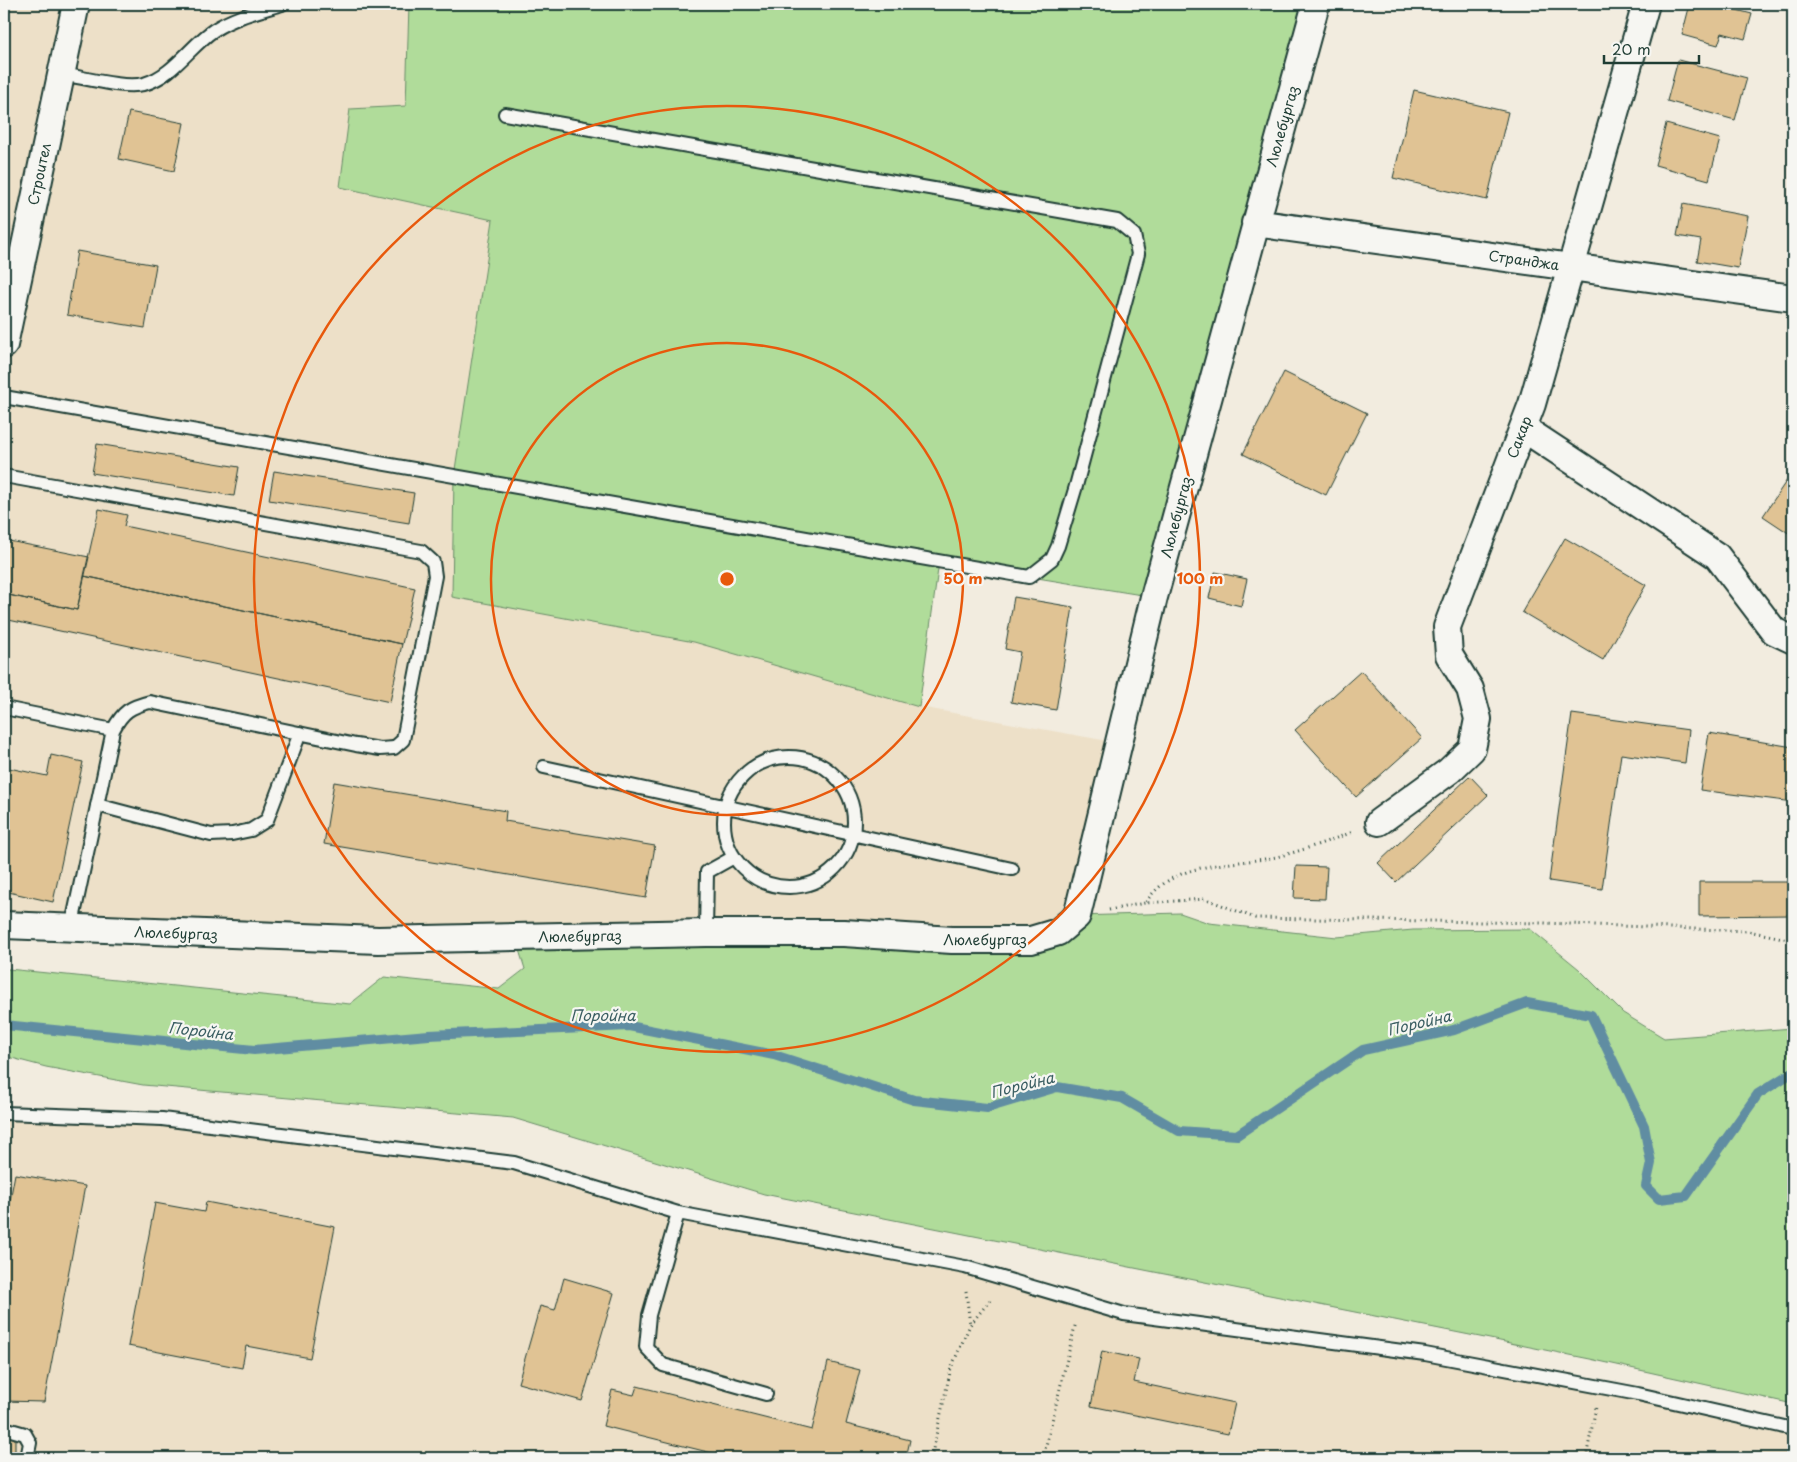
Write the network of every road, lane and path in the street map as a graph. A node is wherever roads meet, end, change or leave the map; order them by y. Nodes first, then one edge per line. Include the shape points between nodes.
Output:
1 (76, 4) edge
2 (282, 4) edge
3 (1316, 4) edge
4 (1646, 4) edge
5 (60, 74) junction
6 (505, 114) dead end
7 (1255, 223) junction
8 (12, 262) edge
9 (1573, 267) junction
10 (1793, 298) edge
11 (4, 345) edge
12 (4, 397) edge
13 (1523, 428) junction
14 (4, 476) edge
15 (1793, 640) edge
16 (4, 708) edge
17 (114, 730) junction
18 (300, 733) junction
19 (544, 767) dead end
20 (97, 805) junction
21 (726, 806) junction
22 (1379, 822) joint
23 (853, 834) junction
24 (734, 857) junction
25 (1012, 869) dead end
26 (1146, 903) junction
27 (1077, 916) junction
28 (4, 925) edge
29 (71, 929) junction
30 (706, 933) junction
31 (1793, 940) edge
32 (4, 1113) edge
33 (678, 1213) junction
34 (1080, 1302) junction
35 (970, 1325) dead end
36 (1600, 1387) junction
37 (766, 1394) dead end
38 (4, 1428) edge
39 (1793, 1429) edge
40 (26, 1458) edge
41 (931, 1458) edge
42 (1043, 1458) edge
43 (1586, 1458) edge

1 - 5 street, Строител
2 - 5 lane via 215,29 192,46 166,73 143,84
3 - 7 street, Люлебургаз
4 - 9 street, Сакар
5 - 8 street, Строител
6 - 12 lane via 1117,221 1134,235 1138,254 1076,486 1052,559 1029,577
7 - 9 street, Странджа
7 - 27 street, Люлебургаз via 1154,597
8 - 11 street, Строител
9 - 10 street, Странджа
9 - 13 street, Сакар
13 - 15 street via 1717,556 1774,631
13 - 22 street, Сакар via 1447,627 1449,655 1470,689 1478,720 1472,749 1450,771
14 - 18 lane via 421,551 433,562 436,576 403,740 394,748 380,749
16 - 17 lane
17 - 18 lane via 120,716 136,705 150,702
17 - 20 lane
18 - 20 lane via 267,820 251,830 211,834
19 - 21 lane
20 - 29 lane
21 - 23 lane
21 - 23 lane via 734,788 747,772 764,762 783,758 803,759 821,766 837,778 848,795 853,814
21 - 24 lane via 725,832
22 - 26 path via 1276,857 1195,868 1155,889
23 - 24 lane via 835,868 820,880 801,886 782,887 763,882 746,872
23 - 25 lane
24 - 30 lane via 707,872
26 - 27 path
26 - 31 path via 1206,899 1255,918 1544,923 1748,931
27 - 30 street, Люлебургаз via 1058,932 1031,940 952,940 844,933
28 - 29 street, Люлебургаз
29 - 30 street, Люлебургаз via 378,940
32 - 33 lane via 162,1119 514,1163
33 - 34 lane via 966,1267
33 - 37 lane via 649,1315 646,1347 664,1365
34 - 36 lane via 1124,1314 1425,1354
34 - 42 path
35 - 41 path via 951,1368
36 - 39 lane
36 - 43 path
38 - 40 lane via 25,1434 30,1443

